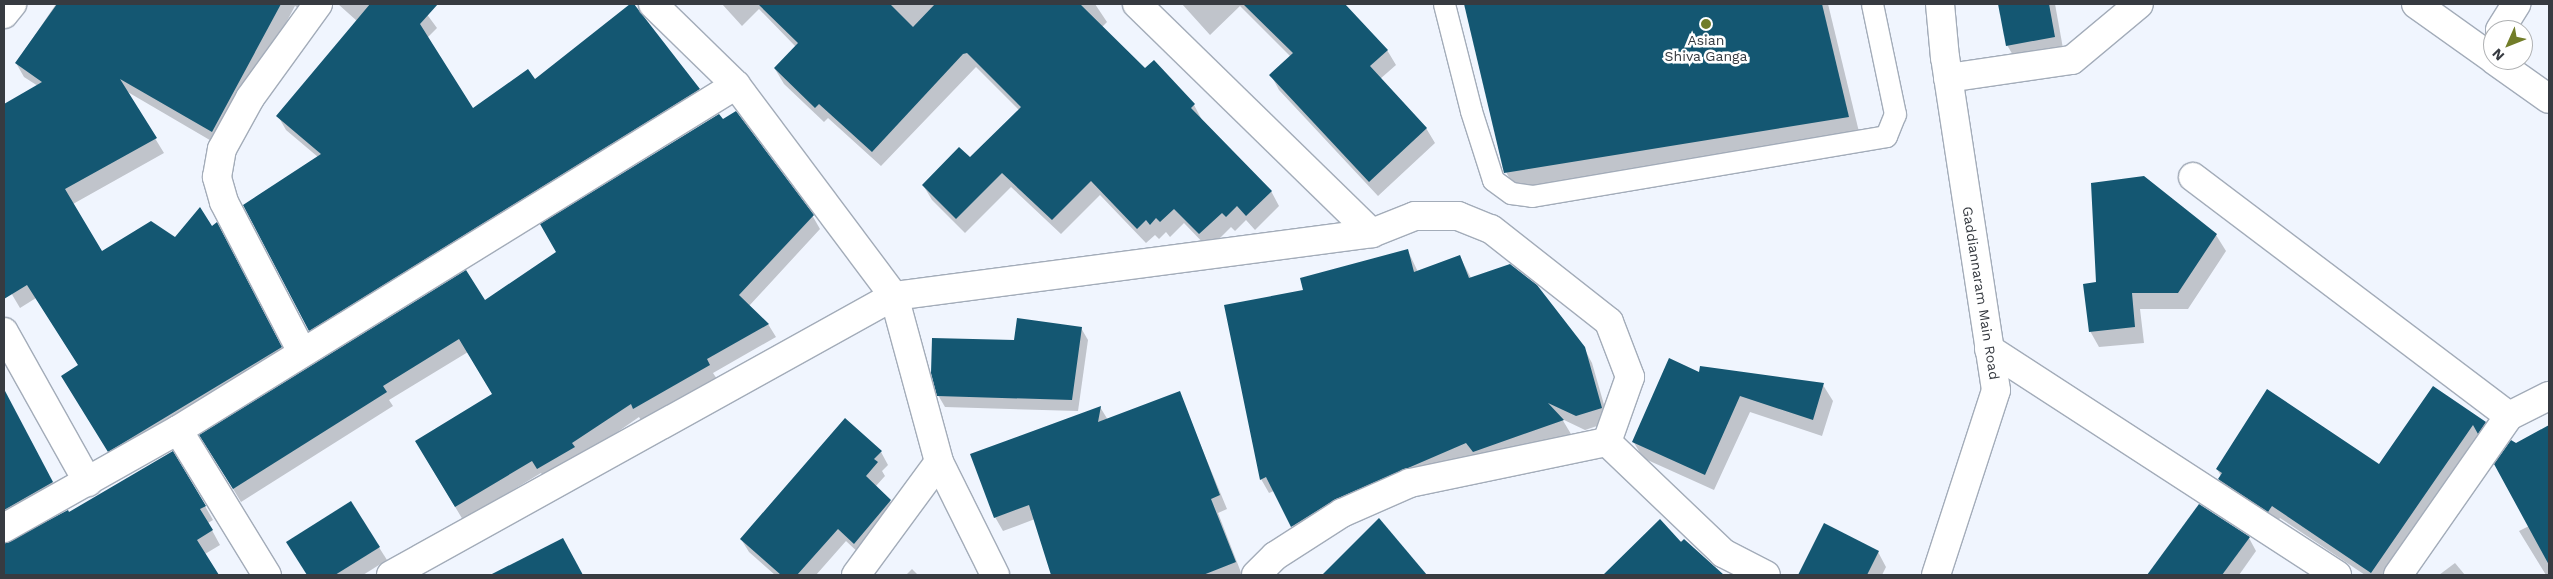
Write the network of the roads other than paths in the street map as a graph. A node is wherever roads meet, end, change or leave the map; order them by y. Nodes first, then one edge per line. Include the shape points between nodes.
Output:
1 (12, 4) edge
2 (318, 4) edge
3 (653, 4) edge
4 (1137, 4) edge
5 (1444, 4) edge
6 (1872, 4) edge
7 (1940, 4) edge
8 (2416, 4) edge
9 (2516, 4) edge
10 (2131, 7) edge
11 (4, 14) edge
12 (2506, 20) edge
13 (2483, 48) edge
14 (2512, 70) edge
15 (1948, 78) junction
16 (736, 85) junction
17 (2549, 99) edge
18 (2193, 177) dead end
19 (1372, 232) junction
20 (894, 296) junction
21 (4, 332) edge
22 (1990, 350) junction
23 (302, 352) junction
24 (2549, 396) edge
25 (2509, 416) junction
26 (178, 430) junction
27 (1607, 442) junction
28 (939, 462) junction
29 (88, 482) junction
30 (4, 528) edge
31 (267, 575) edge
32 (391, 575) edge
33 (856, 575) edge
34 (995, 575) edge
35 (1256, 575) edge
36 (1766, 575) edge
37 (1936, 575) edge
38 (2337, 575) edge
39 (2398, 575) edge

1 - 11 street
2 - 23 street via 250,98 222,149 217,177 224,202
3 - 16 street
4 - 19 street
5 - 6 lane via 1471,111 1493,180 1511,193 1532,196 1886,136 1895,114
7 - 15 street, Gaddiannaram Main Road
8 - 13 street
9 - 12 street
10 - 15 street via 2072,60
14 - 17 street
15 - 22 street, Gaddiannaram Main Road
16 - 20 street
16 - 23 street
18 - 25 street
19 - 20 street
19 - 27 street via 1415,216 1458,216 1491,229 1609,322 1630,377
20 - 28 street
20 - 32 street
21 - 29 street
22 - 37 street, Gaddiannaram Main Road via 1996,390
22 - 38 street
23 - 26 street
24 - 25 street
25 - 39 street
26 - 29 street
26 - 31 street
27 - 35 street via 1410,483 1342,513 1275,556
27 - 36 street via 1722,553
28 - 33 street
28 - 34 street
29 - 30 street

